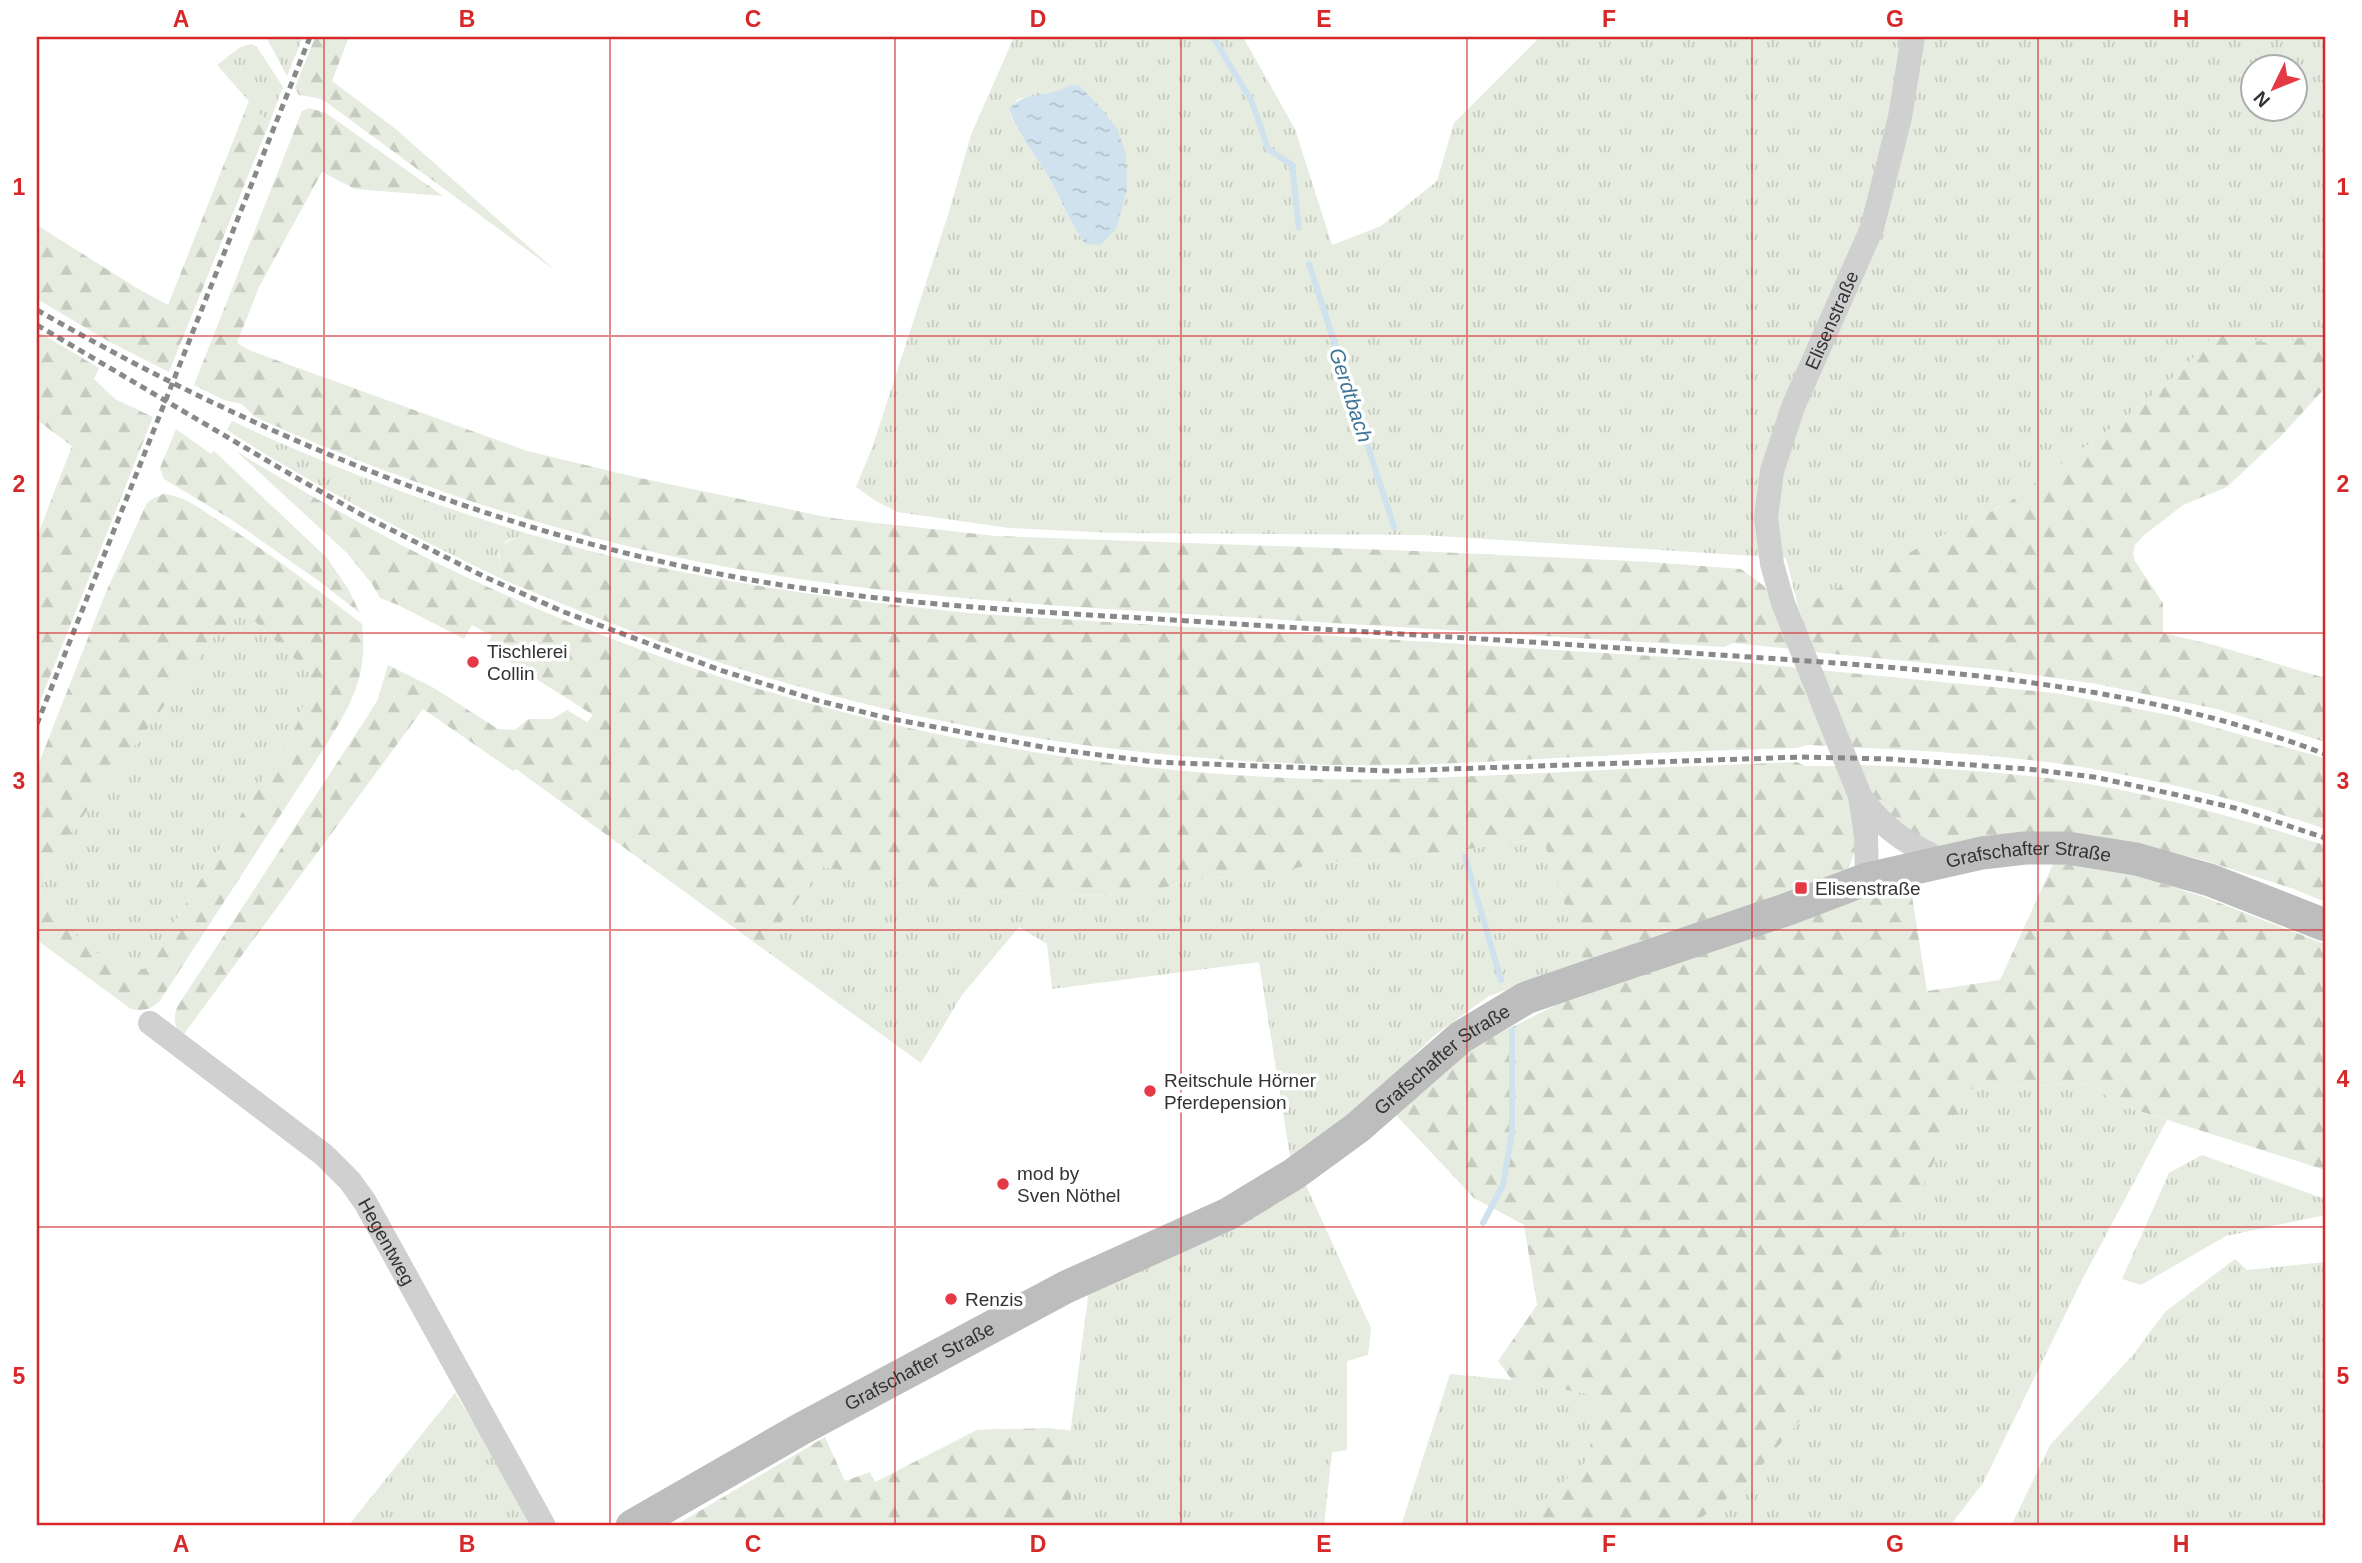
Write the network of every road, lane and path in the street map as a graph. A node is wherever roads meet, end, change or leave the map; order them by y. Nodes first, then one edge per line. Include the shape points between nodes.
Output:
1 (1913, 37) edge
2 (1860, 796) junction
3 (1944, 862) junction
4 (1867, 879) junction
5 (2325, 925) edge
6 (150, 1023) dead end
7 (544, 1526) edge
8 (632, 1526) edge

1 - 2 street, Elisenstraße via 1900,117 1872,228 1793,407 1772,471 1766,518 1783,603
2 - 3 street, Elisenstraße via 1882,824
2 - 4 street, Elisenstraße
3 - 4 main road, Grafschafter Straße
3 - 5 main road, Grafschafter Straße via 2025,849 2090,851 2210,880
4 - 8 main road, Grafschafter Straße via 1526,998 1461,1037 1357,1128 1228,1214 1066,1287
6 - 7 street, Hegentweg via 324,1155 350,1181

